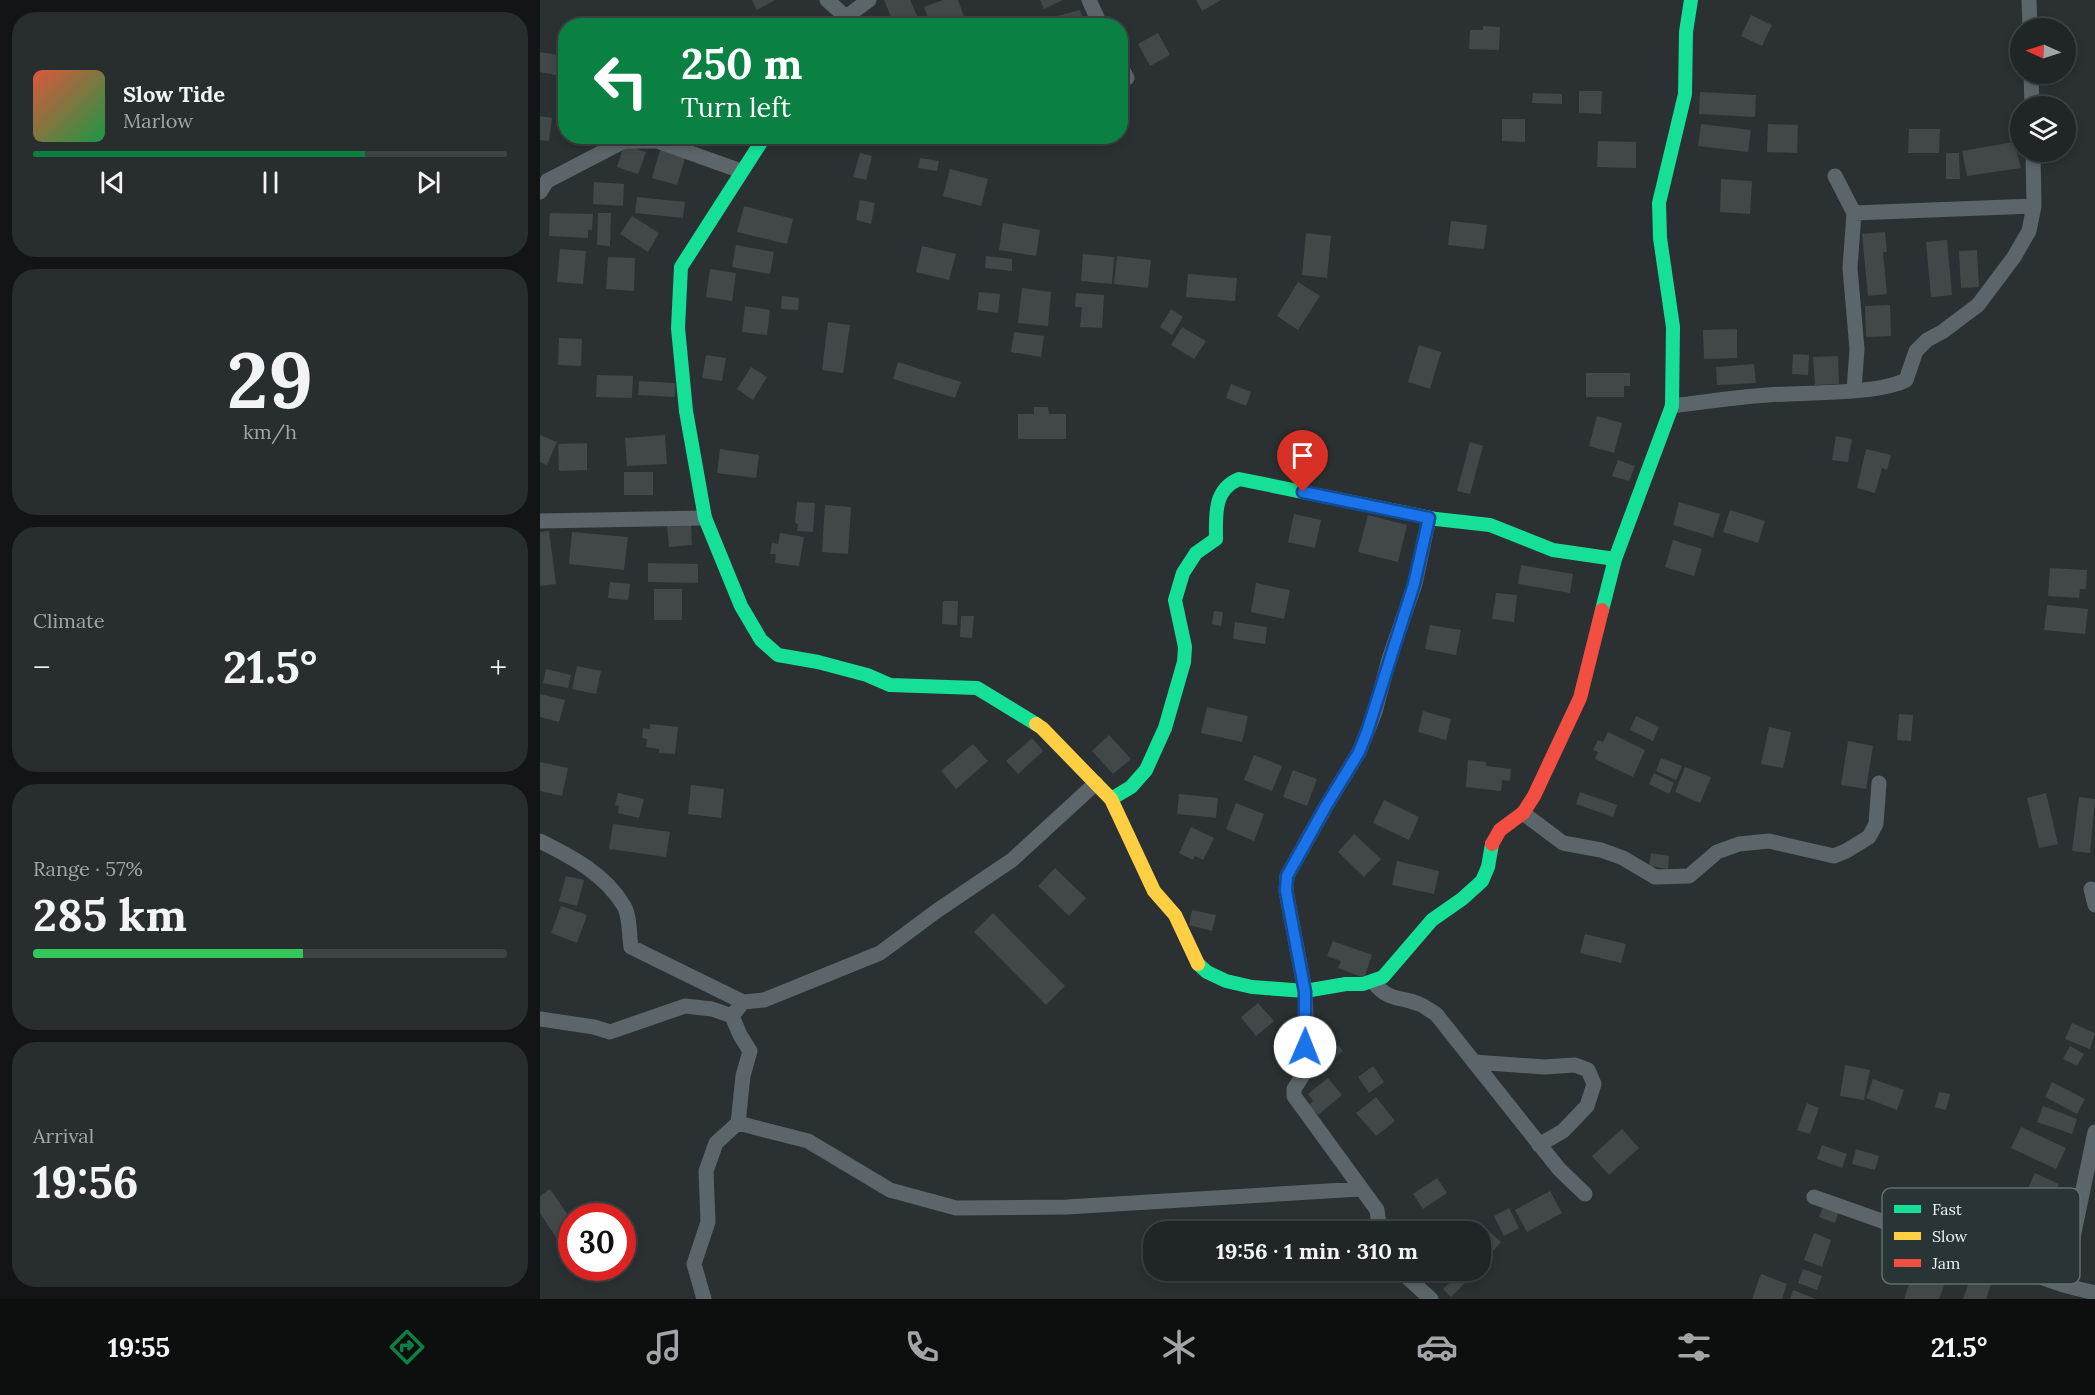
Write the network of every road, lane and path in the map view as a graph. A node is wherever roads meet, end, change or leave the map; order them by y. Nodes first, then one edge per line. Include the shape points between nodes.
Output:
1 (827, 0) edge
2 (869, 0) edge
3 (1089, 0) edge
4 (1691, 0) edge
5 (2029, 0) edge
6 (842, 18) edge
7 (848, 18) edge
8 (1097, 18) edge
9 (2030, 18) edge
10 (618, 144) edge
11 (665, 144) edge
12 (760, 144) edge
13 (2033, 162) edge
14 (741, 171) junction
15 (1835, 176) dead end
16 (542, 184) edge
17 (2034, 206) junction
18 (1854, 213) junction
19 (1854, 390) junction
20 (1672, 406) junction
21 (705, 518) junction
22 (1429, 518) junction
23 (540, 521) edge
24 (1615, 559) junction
25 (1096, 783) junction
26 (1879, 783) dead end
27 (1111, 799) junction
28 (1523, 813) junction
29 (540, 841) edge
30 (2091, 889) dead end
31 (2095, 905) edge
32 (1373, 982) junction
33 (1305, 992) junction
34 (743, 1002) junction
35 (732, 1016) junction
36 (540, 1019) edge
37 (1474, 1062) junction
38 (738, 1123) junction
39 (2095, 1132) edge
40 (1539, 1145) junction
41 (1360, 1189) junction
42 (1585, 1194) dead end
43 (1814, 1197) dead end
44 (2080, 1204) edge
45 (1378, 1221) edge
46 (1882, 1221) edge
47 (1411, 1281) edge
48 (2060, 1284) edge
49 (2063, 1285) joint
50 (2095, 1293) edge
51 (704, 1299) edge
52 (1431, 1299) edge

1 - 6 street
2 - 7 street
3 - 8 street
4 - 20 street via 1685,94 1659,203 1673,327
5 - 9 street
10 - 16 street
11 - 14 street
12 - 14 street
13 - 17 street
14 - 21 street via 681,267 678,328 684,399
15 - 18 street
17 - 18 street
17 - 19 street via 2029,231 2014,257 1978,305 1916,351 1906,380 1896,385
18 - 19 street via 1850,268 1857,349
19 - 20 street
20 - 24 street
21 - 23 street
21 - 25 street via 741,606 761,640 778,656 828,664 890,685 977,688 1042,728
22 - 24 street via 1490,525 1553,550
22 - 27 street via 1239,478 1228,482 1220,491 1216,539 1196,554 1183,573 1175,600 1185,647 1184,662 1165,728 1146,770 1131,787
22 - 33 street via 1414,584 1375,712 1359,752 1287,876 1286,891
24 - 28 street via 1580,698
25 - 27 street
25 - 34 street via 1012,860 880,953 764,1000
26 - 28 street via 1876,824 1869,837 1846,851 1834,856 1769,841 1739,844 1716,852 1689,876 1655,877 1623,858 1563,843
27 - 33 street via 1154,891 1175,915 1197,963 1226,981
28 - 32 street via 1500,830 1491,846 1482,881 1432,920 1399,961
29 - 34 street via 576,858 605,882 625,908 631,947
30 - 31 street
32 - 33 street
32 - 37 street via 1394,999 1421,1004 1436,1014
33 - 41 street via 1305,1072 1294,1096
34 - 35 street
35 - 36 street via 685,1006 610,1032
35 - 38 street via 750,1051
37 - 40 street
37 - 40 street via 1575,1065 1588,1070 1594,1084 1587,1106 1563,1131
38 - 41 street via 808,1141 890,1190 956,1208 1067,1207
38 - 51 street via 716,1143 706,1171 708,1222 694,1264
39 - 44 street
40 - 42 street
41 - 45 street via 1377,1210
43 - 46 street
47 - 52 street
48 - 49 street
49 - 50 street

